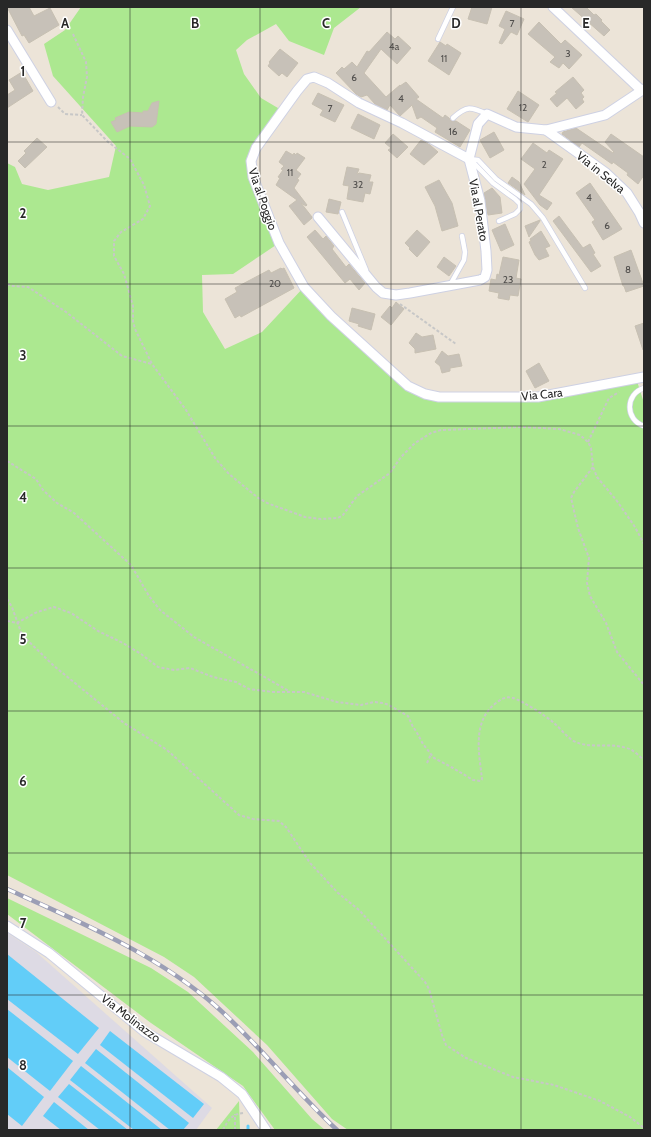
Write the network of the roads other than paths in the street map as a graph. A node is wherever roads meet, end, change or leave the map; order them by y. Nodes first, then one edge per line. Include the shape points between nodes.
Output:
1 (453, 7) edge
2 (553, 7) edge
3 (7, 30) edge
4 (438, 39) dead end
5 (642, 89) edge
6 (51, 102) road end
7 (487, 114) junction
8 (453, 118) dead end
9 (546, 130) junction
10 (470, 159) junction
11 (342, 212) dead end
12 (318, 217) dead end
13 (499, 221) dead end
14 (644, 223) edge
15 (462, 236) dead end
16 (369, 277) junction
17 (449, 286) junction
18 (585, 288) dead end
19 (644, 377) edge
20 (644, 388) edge
21 (440, 397) joint
22 (644, 426) edge
23 (7, 926) edge
24 (266, 1130) edge

1 - 4 lane
2 - 5 street
3 - 6 street
5 - 9 street via 605,115
7 - 8 lane via 474,108 462,109
7 - 9 street via 516,127
7 - 10 street, Via al Perato via 478,124
9 - 14 street, Via in Selva via 606,173 627,193
10 - 13 lane via 492,184 520,204 520,210
10 - 17 street, Via al Perato via 482,217 486,251 485,277
10 - 18 lane via 478,160 496,179 536,209
10 - 21 street, Via al Poggio via 359,103 328,83 314,78 307,79 297,91 256,148 251,161 254,177 279,243 304,287 331,316 408,386 425,394
11 - 16 lane
12 - 16 street, Via al Perato
15 - 17 lane via 464,260
16 - 17 street, Via al Perato via 380,292 386,294
19 - 21 street, Via Cara via 538,397
20 - 22 lane via 632,396 629,409 633,419
23 - 24 street, Via Molinazzo via 49,953 145,1032 221,1077 242,1094

